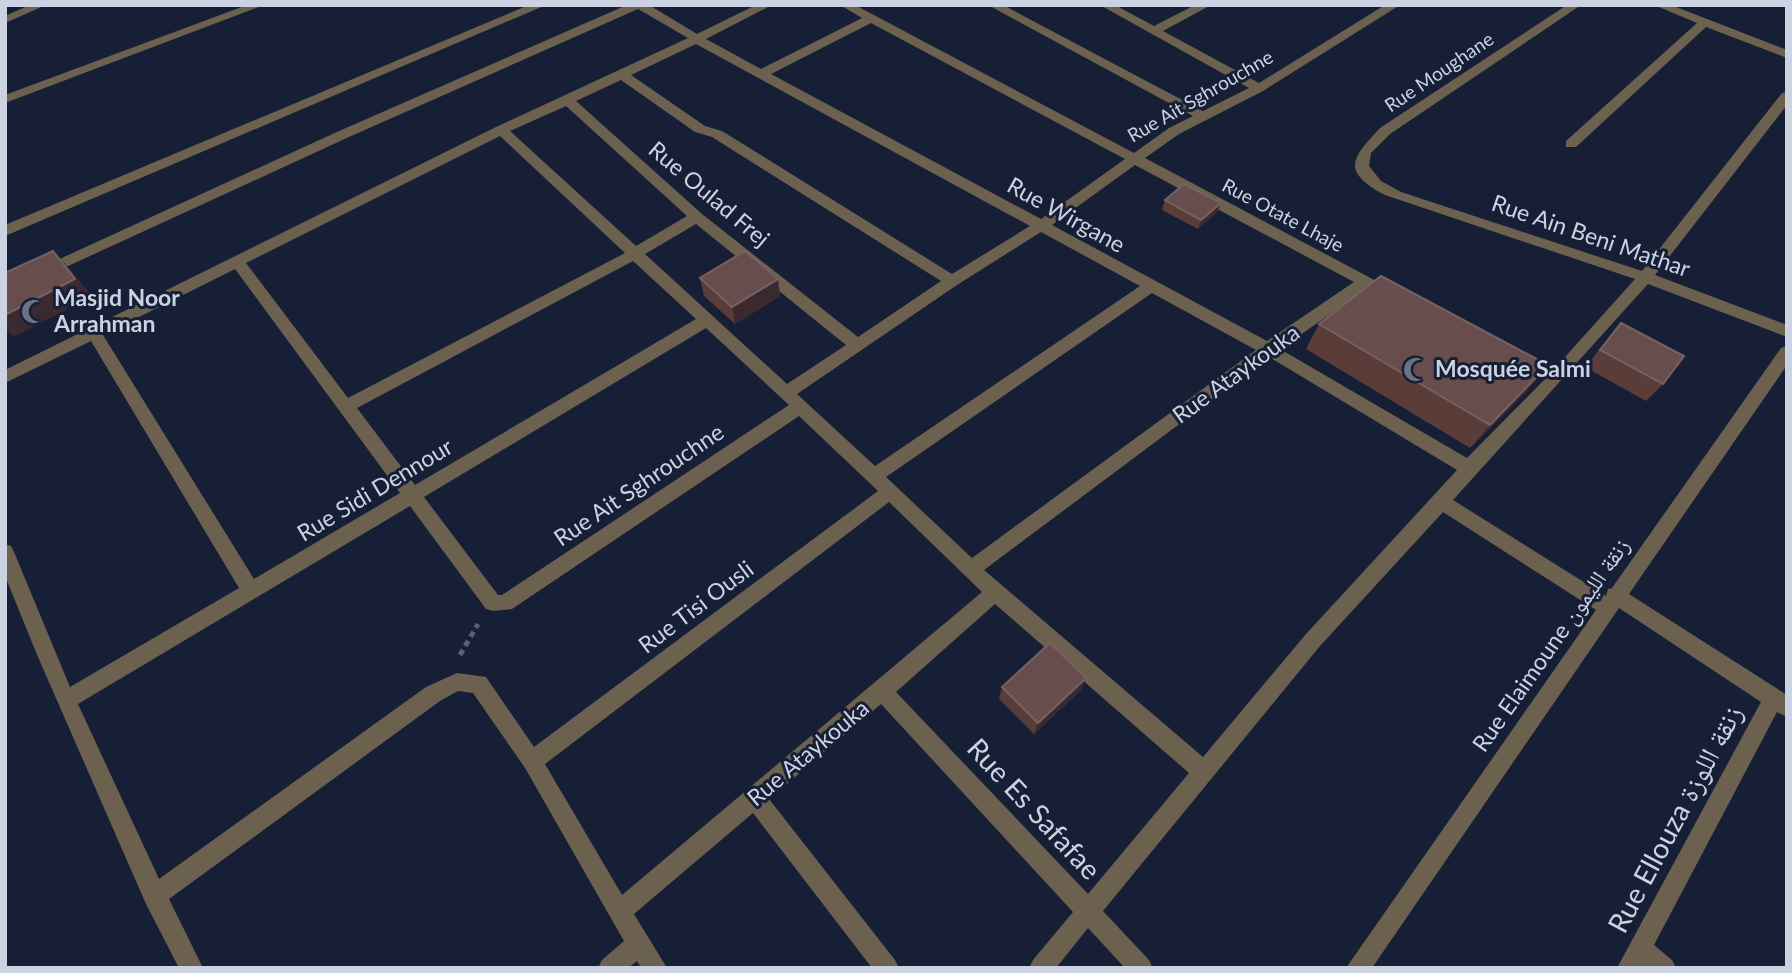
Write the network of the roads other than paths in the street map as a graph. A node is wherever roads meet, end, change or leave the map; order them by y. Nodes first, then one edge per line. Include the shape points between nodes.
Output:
1 (39, 5) edge
2 (258, 5) edge
3 (540, 5) edge
4 (638, 5) edge
5 (766, 5) edge
6 (994, 5) edge
7 (1106, 5) edge
8 (1205, 5) edge
9 (1394, 5) edge
10 (1574, 5) edge
11 (1660, 5) edge
12 (851, 6) edge
13 (872, 18) junction
14 (5, 20) edge
15 (1704, 23) junction
16 (1155, 30) junction
17 (697, 39) junction
18 (1787, 54) edge
19 (763, 73) junction
20 (622, 75) junction
21 (1259, 88) junction
22 (1787, 96) edge
23 (5, 99) edge
24 (567, 100) junction
25 (1202, 116) junction
26 (501, 130) junction
27 (1572, 144) dead end
28 (1135, 158) junction
29 (1379, 188) joint
30 (697, 217) junction
31 (1041, 226) junction
32 (5, 231) edge
33 (634, 254) junction
34 (236, 260) junction
35 (1645, 276) junction
36 (952, 281) junction
37 (1366, 281) junction
38 (1150, 287) junction
39 (5, 290) edge
40 (1401, 301) edge
41 (706, 321) junction
42 (1787, 331) edge
43 (93, 332) junction
44 (857, 345) junction
45 (1268, 349) junction
46 (1787, 352) edge
47 (5, 377) edge
48 (786, 393) junction
49 (345, 407) junction
50 (799, 407) junction
51 (1469, 468) junction
52 (874, 476) junction
53 (890, 492) junction
54 (411, 497) junction
55 (1441, 502) junction
56 (5, 552) edge
57 (972, 568) junction
58 (252, 592) junction
59 (995, 592) junction
60 (1611, 601) junction
61 (882, 691) junction
62 (68, 699) junction
63 (1780, 703) edge
64 (532, 761) junction
65 (1205, 773) junction
66 (754, 797) junction
67 (154, 896) junction
68 (1089, 911) junction
69 (619, 912) junction
70 (640, 943) junction
71 (1635, 958) edge
72 (191, 968) edge
73 (610, 968) edge
74 (655, 968) edge
75 (887, 968) edge
76 (1041, 968) edge
77 (1141, 968) edge
78 (1358, 968) edge
79 (1664, 968) edge

1 - 14 street
2 - 23 street
3 - 32 street
4 - 17 street, Rue Wirgane
4 - 39 street
5 - 17 street
6 - 25 street
7 - 16 street
8 - 16 street
9 - 21 street, Rue Ait Sghrouchne
10 - 29 street, Rue Moughane via 1385,131 1363,153 1370,180
11 - 15 street
12 - 13 street, Rue Otate Lhaje
13 - 19 street
13 - 28 street, Rue Otate Lhaje
15 - 18 street
15 - 27 street
16 - 21 street
17 - 19 street, Rue Wirgane
17 - 20 street
19 - 31 street, Rue Wirgane
20 - 24 street
20 - 36 street via 700,129 717,134
21 - 25 street, Rue Ait Sghrouchne
22 - 35 street
24 - 26 street
24 - 30 street, Rue Oulad Frej
25 - 28 street, Rue Ait Sghrouchne
26 - 33 street
26 - 34 street
28 - 31 street, Rue Ait Sghrouchne
28 - 37 street, Rue Otate Lhaje
29 - 35 street, Rue Ain Beni Mathar
30 - 33 street
30 - 44 street, Rue Oulad Frej
31 - 36 street, Rue Ait Sghrouchne
31 - 38 street, Rue Wirgane
33 - 41 street
33 - 49 street
34 - 43 street
34 - 49 street
35 - 42 street, Rue Ain Beni Mathar
35 - 51 street
36 - 44 street, Rue Ait Sghrouchne
37 - 40 street, Rue Otate Lhaje
37 - 45 street, Rue Ataykouka
38 - 45 street, Rue Wirgane
38 - 52 street
41 - 48 street
41 - 54 street, Rue Sidi Dennour
43 - 47 street
43 - 58 street
44 - 48 street, Rue Ait Sghrouchne
45 - 51 street, Rue Wirgane
45 - 57 street, Rue Ataykouka
46 - 60 street, Rue Elaimoune زنقة الليمون
48 - 50 street
49 - 54 street
50 - 52 street
50 - 54 street, Rue Ait Sghrouchne via 499,603
51 - 55 street
52 - 53 street
53 - 57 street
53 - 64 street, Rue Tisi Ousli
54 - 58 street, Rue Sidi Dennour
55 - 60 street, Rue Ellouza زنقة اللوزة
55 - 65 street via 1313,640
56 - 62 street
57 - 59 street
58 - 62 street, Rue Sidi Dennour
59 - 61 street, Rue Ataykouka
59 - 65 street
60 - 63 street, Rue Ellouza زنقة اللوزة
60 - 78 street, Rue Elaimoune زنقة الليمون
61 - 66 street, Rue Ataykouka
61 - 68 street, Rue Es Safafae
62 - 67 street
63 - 71 street, Rue Ellouza زنقة اللوزة
64 - 67 street via 479,684 457,682 404,714
64 - 69 street
65 - 68 street
66 - 69 street, Rue Ataykouka
66 - 75 street
67 - 72 street
68 - 76 street
68 - 77 street, Rue Es Safafae
69 - 70 street
70 - 73 street
70 - 74 street
71 - 79 street

